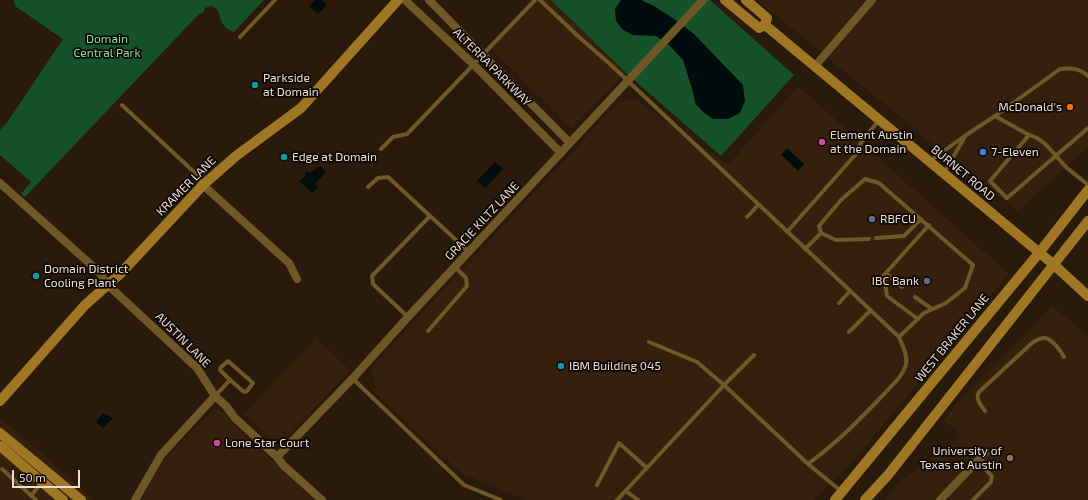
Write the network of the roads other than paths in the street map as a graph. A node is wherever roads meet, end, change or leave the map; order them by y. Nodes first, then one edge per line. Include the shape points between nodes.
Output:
1 (275, 0) edge
2 (398, 0) edge
3 (405, 0) edge
4 (429, 0) edge
5 (535, 0) edge
6 (540, 0) edge
7 (703, 0) edge
8 (725, 0) edge
9 (746, 0) edge
10 (872, 0) edge
11 (765, 25) junction
12 (240, 37) dead end
13 (483, 55) junction
14 (473, 64) junction
15 (815, 66) junction
16 (1088, 76) edge
17 (628, 81) junction
18 (122, 105) dead end
19 (995, 116) junction
20 (880, 120) junction
21 (1088, 128) edge
22 (966, 135) junction
23 (1028, 135) junction
24 (570, 143) junction
25 (381, 149) dead end
26 (561, 153) junction
27 (1056, 155) junction
28 (930, 161) junction
29 (944, 174) junction
30 (0, 183) edge
31 (203, 185) junction
32 (1088, 185) edge
33 (368, 188) dead end
34 (1088, 190) edge
35 (758, 205) junction
36 (430, 216) junction
37 (747, 217) dead end
38 (921, 219) junction
39 (1088, 221) edge
40 (929, 225) junction
41 (787, 232) junction
42 (821, 233) junction
43 (876, 238) dead end
44 (868, 239) dead end
45 (806, 249) junction
46 (469, 252) junction
47 (1039, 253) junction
48 (1053, 264) junction
49 (455, 267) junction
50 (886, 273) junction
51 (296, 279) dead end
52 (108, 285) junction
53 (902, 287) dead end
54 (850, 291) junction
55 (1088, 296) edge
56 (915, 297) dead end
57 (839, 302) dead end
58 (932, 309) junction
59 (871, 310) junction
60 (408, 317) junction
61 (918, 319) junction
62 (428, 331) dead end
63 (849, 332) dead end
64 (899, 337) junction
65 (649, 342) dead end
66 (754, 355) dead end
67 (1064, 357) dead end
68 (353, 378) junction
69 (230, 380) junction
70 (724, 386) junction
71 (215, 396) junction
72 (0, 401) edge
73 (985, 412) dead end
74 (0, 433) edge
75 (0, 446) edge
76 (985, 453) dead end
77 (277, 456) junction
78 (977, 461) junction
79 (808, 464) junction
80 (647, 468) junction
81 (2, 469) dead end
82 (42, 482) junction
83 (597, 485) dead end
84 (626, 491) junction
85 (31, 496) junction
86 (838, 496) edge
87 (36, 500) edge
88 (63, 500) edge
89 (81, 500) edge
90 (135, 500) edge
91 (322, 500) edge
92 (501, 500) edge
93 (617, 500) edge
94 (638, 500) edge
95 (865, 500) edge
96 (940, 500) edge
97 (973, 500) edge

1 - 12 lane
2 - 31 main road, KRAMER LANE via 301,108 236,156
3 - 14 street, ALTERRA PARKWAY
4 - 13 street, ALTERRA PARKWAY
5 - 13 lane
6 - 17 lane
7 - 17 street, GRACIE KILTZ LANE
8 - 11 main road, BURNET ROAD via 759,28
9 - 11 main road, BURNET ROAD via 767,18
10 - 15 street
11 - 15 main road, BURNET ROAD
13 - 14 lane
13 - 24 street, ALTERRA PARKWAY
14 - 25 lane via 407,134 393,137
14 - 26 street, ALTERRA PARKWAY
15 - 20 main road, BURNET ROAD
16 - 19 lane via 1083,71 1060,69
17 - 24 street, GRACIE KILTZ LANE
17 - 35 lane
18 - 31 lane via 193,171
19 - 22 lane
19 - 23 lane
20 - 28 main road, BURNET ROAD
20 - 41 lane via 860,144 856,154
21 - 27 lane
22 - 28 lane
22 - 29 lane
23 - 27 lane via 1036,137
23 - 27 lane via 990,182 1007,198
24 - 26 street, GRACIE KILTZ LANE
26 - 46 street, GRACIE KILTZ LANE
27 - 32 lane
28 - 29 main road, BURNET ROAD
29 - 47 main road, BURNET ROAD
30 - 52 street, AUSTIN LANE via 98,271
31 - 51 street via 288,263
31 - 52 main road, KRAMER LANE
33 - 36 lane via 378,178 388,177
34 - 47 main road, WEST BRAKER LANE
35 - 37 lane
35 - 41 lane
36 - 46 lane
36 - 60 lane via 372,276 373,284
38 - 40 lane
38 - 42 lane via 879,182 865,179 841,200 819,226
38 - 43 lane via 904,236
39 - 48 main road
40 - 50 lane
40 - 58 lane via 974,266 965,288 946,303
41 - 45 lane
42 - 44 lane via 836,240
42 - 45 lane
45 - 54 lane
46 - 49 street, GRACIE KILTZ LANE
47 - 48 main road, BURNET ROAD
47 - 86 main road, WEST BRAKER LANE
48 - 55 main road, BURNET ROAD
48 - 95 main road via 888,475
49 - 60 street, GRACIE KILTZ LANE
49 - 62 lane via 466,278 467,286
50 - 53 lane
50 - 61 lane via 884,275 887,296
52 - 71 street, AUSTIN LANE via 197,368
52 - 72 main road, KRAMER LANE via 85,306
54 - 57 lane
54 - 59 lane
56 - 58 lane
58 - 61 lane
59 - 63 lane
59 - 64 lane
60 - 68 street, GRACIE KILTZ LANE
61 - 64 lane
64 - 79 lane via 906,363 902,374 857,423
65 - 70 lane via 697,362
66 - 70 lane
67 - 73 lane via 1062,351 1048,340 1032,342 979,392 977,396
68 - 77 street, GRACIE KILTZ LANE
68 - 92 lane via 464,485
69 - 69 lane via 244,392 253,383 228,361 220,370
69 - 71 lane
70 - 79 lane
70 - 80 lane
71 - 77 street, AUSTIN LANE
71 - 90 street via 161,455
74 - 89 main road
75 - 82 main road
76 - 78 street
77 - 91 street, AUSTIN LANE via 283,465
78 - 96 street
78 - 97 lane via 992,476 991,482
79 - 86 lane
80 - 83 lane via 619,443
80 - 84 lane
81 - 85 lane
82 - 85 lane
82 - 88 main road
84 - 93 lane
84 - 94 lane
85 - 87 lane

